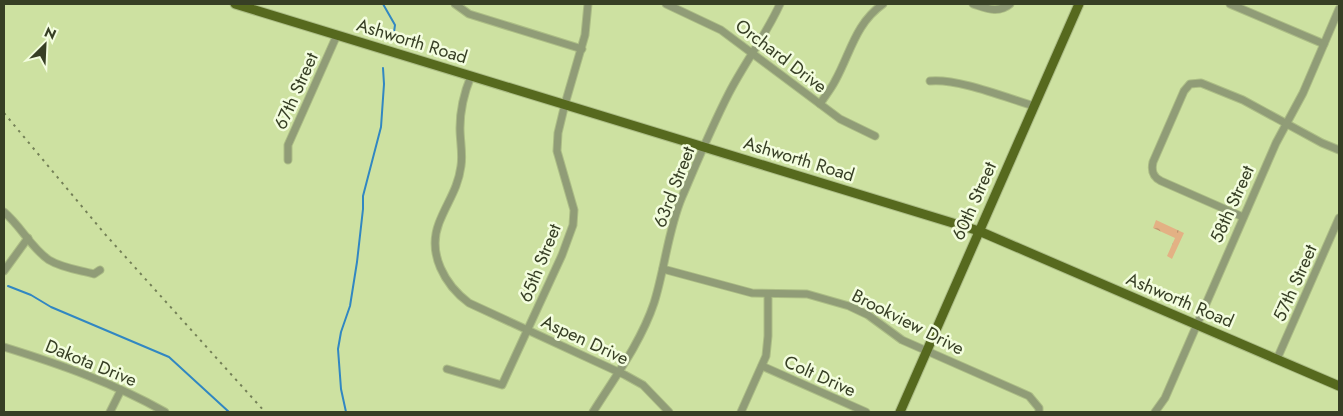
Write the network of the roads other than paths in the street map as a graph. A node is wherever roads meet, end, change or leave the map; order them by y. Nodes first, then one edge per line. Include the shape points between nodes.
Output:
1 (235, 4) edge
2 (588, 4) edge
3 (666, 4) edge
4 (780, 4) edge
5 (884, 4) edge
6 (973, 4) edge
7 (1010, 4) edge
8 (1079, 4) edge
9 (1230, 4) edge
10 (456, 5) edge
11 (260, 7) edge
12 (1339, 9) edge
13 (337, 35) junction
14 (1324, 44) junction
15 (582, 49) junction
16 (753, 54) junction
17 (471, 76) junction
18 (930, 81) dead end
19 (565, 104) junction
20 (820, 104) junction
21 (1034, 106) junction
22 (1288, 124) junction
23 (874, 136) dead end
24 (705, 147) junction
25 (1339, 150) edge
26 (288, 160) dead end
27 (4, 212) edge
28 (1243, 217) junction
29 (1339, 218) edge
30 (978, 231) junction
31 (28, 238) junction
32 (663, 269) junction
33 (100, 270) dead end
34 (4, 271) edge
35 (768, 295) junction
36 (1196, 324) junction
37 (527, 330) junction
38 (4, 347) edge
39 (927, 351) junction
40 (1277, 359) junction
41 (762, 366) junction
42 (447, 369) dead end
43 (618, 372) junction
44 (1339, 386) edge
45 (121, 390) junction
46 (110, 412) edge
47 (164, 412) edge
48 (593, 412) edge
49 (669, 412) edge
50 (741, 412) edge
51 (866, 412) edge
52 (900, 412) edge
53 (1039, 412) edge
54 (1158, 412) edge

1 - 11 main road, Ashworth Road
2 - 15 street, 65th Street
3 - 16 street, Orchard Drive via 721,30
4 - 16 street, 63rd Street
5 - 20 street via 861,26 835,82
6 - 7 street via 996,10
8 - 21 main road, 60th Street
9 - 14 street
10 - 15 street via 469,14
11 - 13 main road, Ashworth Road
12 - 14 street, 58th Street
13 - 17 main road, Ashworth Road
13 - 26 street, 67th Street via 288,145
14 - 22 street, 58th Street
15 - 19 street, 65th Street
16 - 20 street, Orchard Drive
16 - 24 street, 63rd Street via 730,92
17 - 19 main road, Ashworth Road
17 - 37 street, Aspen Drive via 461,108 460,175 438,225 438,261 455,291 469,304
18 - 21 street via 955,82
19 - 24 main road, Ashworth Road
19 - 37 street, 65th Street via 557,151 574,210 573,225
20 - 23 street, Orchard Drive
21 - 30 main road, 60th Street
22 - 25 street
22 - 28 street, 58th Street via 1276,143
22 - 28 street via 1203,83 1194,83 1184,91 1152,164 1152,172 1161,181
24 - 30 main road, Ashworth Road
24 - 32 street, 63rd Street via 677,211
27 - 31 street
28 - 36 street, 58th Street
29 - 40 street, 57th Street via 1333,241
30 - 36 main road, Ashworth Road
30 - 39 main road, 60th Street
31 - 33 street via 42,254 56,263 94,274
31 - 34 street
32 - 35 street, Brookview Drive
32 - 43 street, 63rd Street via 647,321
35 - 39 street, Brookview Drive via 807,294 849,306 868,314 902,340
35 - 41 street via 768,345
36 - 40 main road, Ashworth Road
36 - 54 street, 58th Street
37 - 42 street, 65th Street via 502,385
37 - 43 street, Aspen Drive
38 - 45 street, Dakota Drive via 73,369
39 - 52 main road, 60th Street
39 - 53 street, Brookview Drive via 1029,396
40 - 44 main road, Ashworth Road
41 - 50 street
41 - 51 street, Colt Drive
43 - 48 street, 63rd Street
43 - 49 street, Aspen Drive via 643,385
45 - 46 street
45 - 47 street, Dakota Drive

